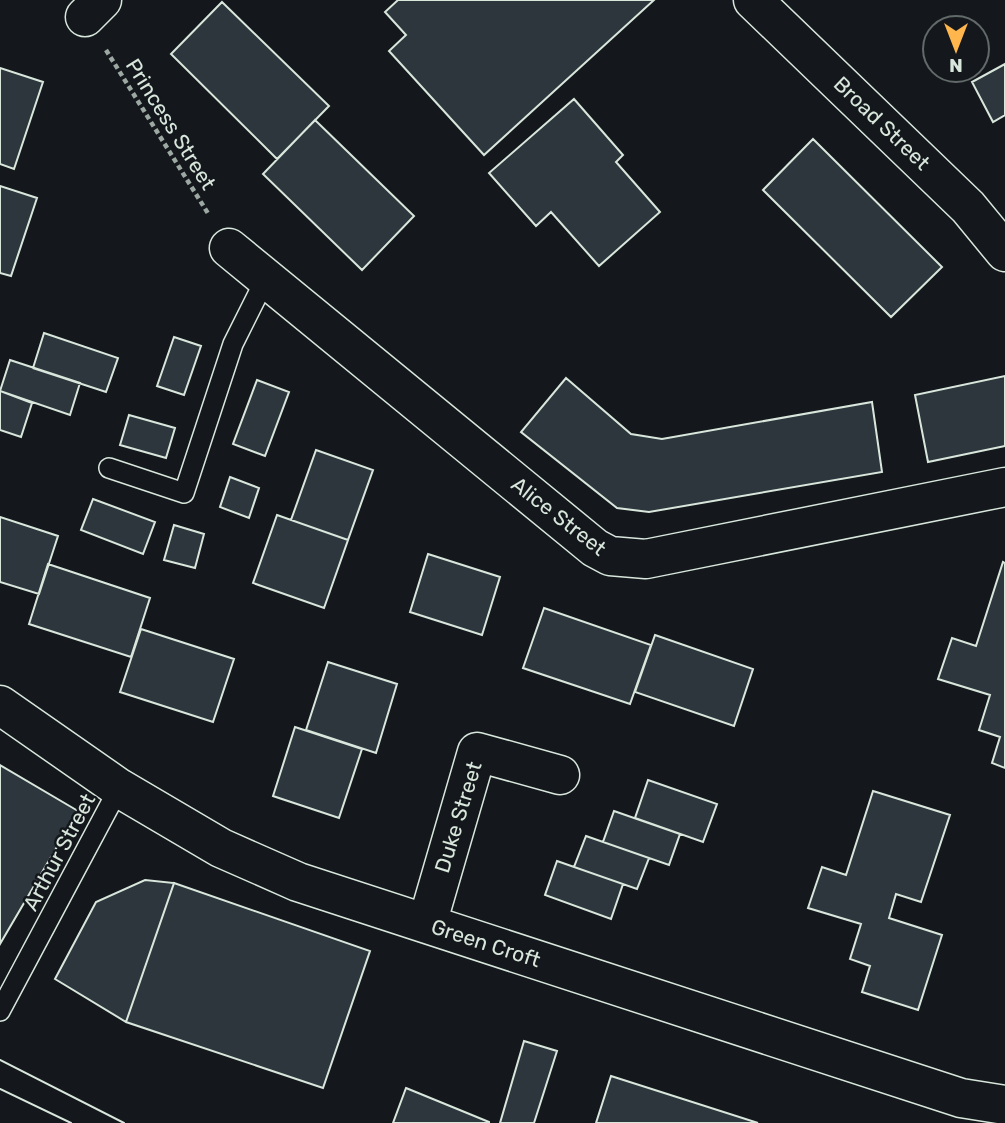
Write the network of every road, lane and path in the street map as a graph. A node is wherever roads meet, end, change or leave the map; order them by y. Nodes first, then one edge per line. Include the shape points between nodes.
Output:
1 (753, 0) edge
2 (94, 9) edge
3 (229, 248) joint
4 (1005, 252) edge
5 (266, 278) junction
6 (109, 468) dead end
7 (1005, 487) edge
8 (0, 705) edge
9 (560, 775) dead end
10 (119, 788) junction
11 (427, 924) junction
12 (0, 1011) edge
13 (1005, 1105) edge

1 - 4 street, Broad Street via 968,207
2 - 3 path, Princess Street
3 - 5 street, Alice Street
5 - 6 lane via 233,344 184,493
5 - 7 street, Alice Street via 610,556 646,559
8 - 10 street, Green Croft
9 - 11 street, Duke Street via 477,752
10 - 11 street, Green Croft via 221,848 298,882
10 - 12 lane, Arthur Street
11 - 13 street, Green Croft via 961,1098

